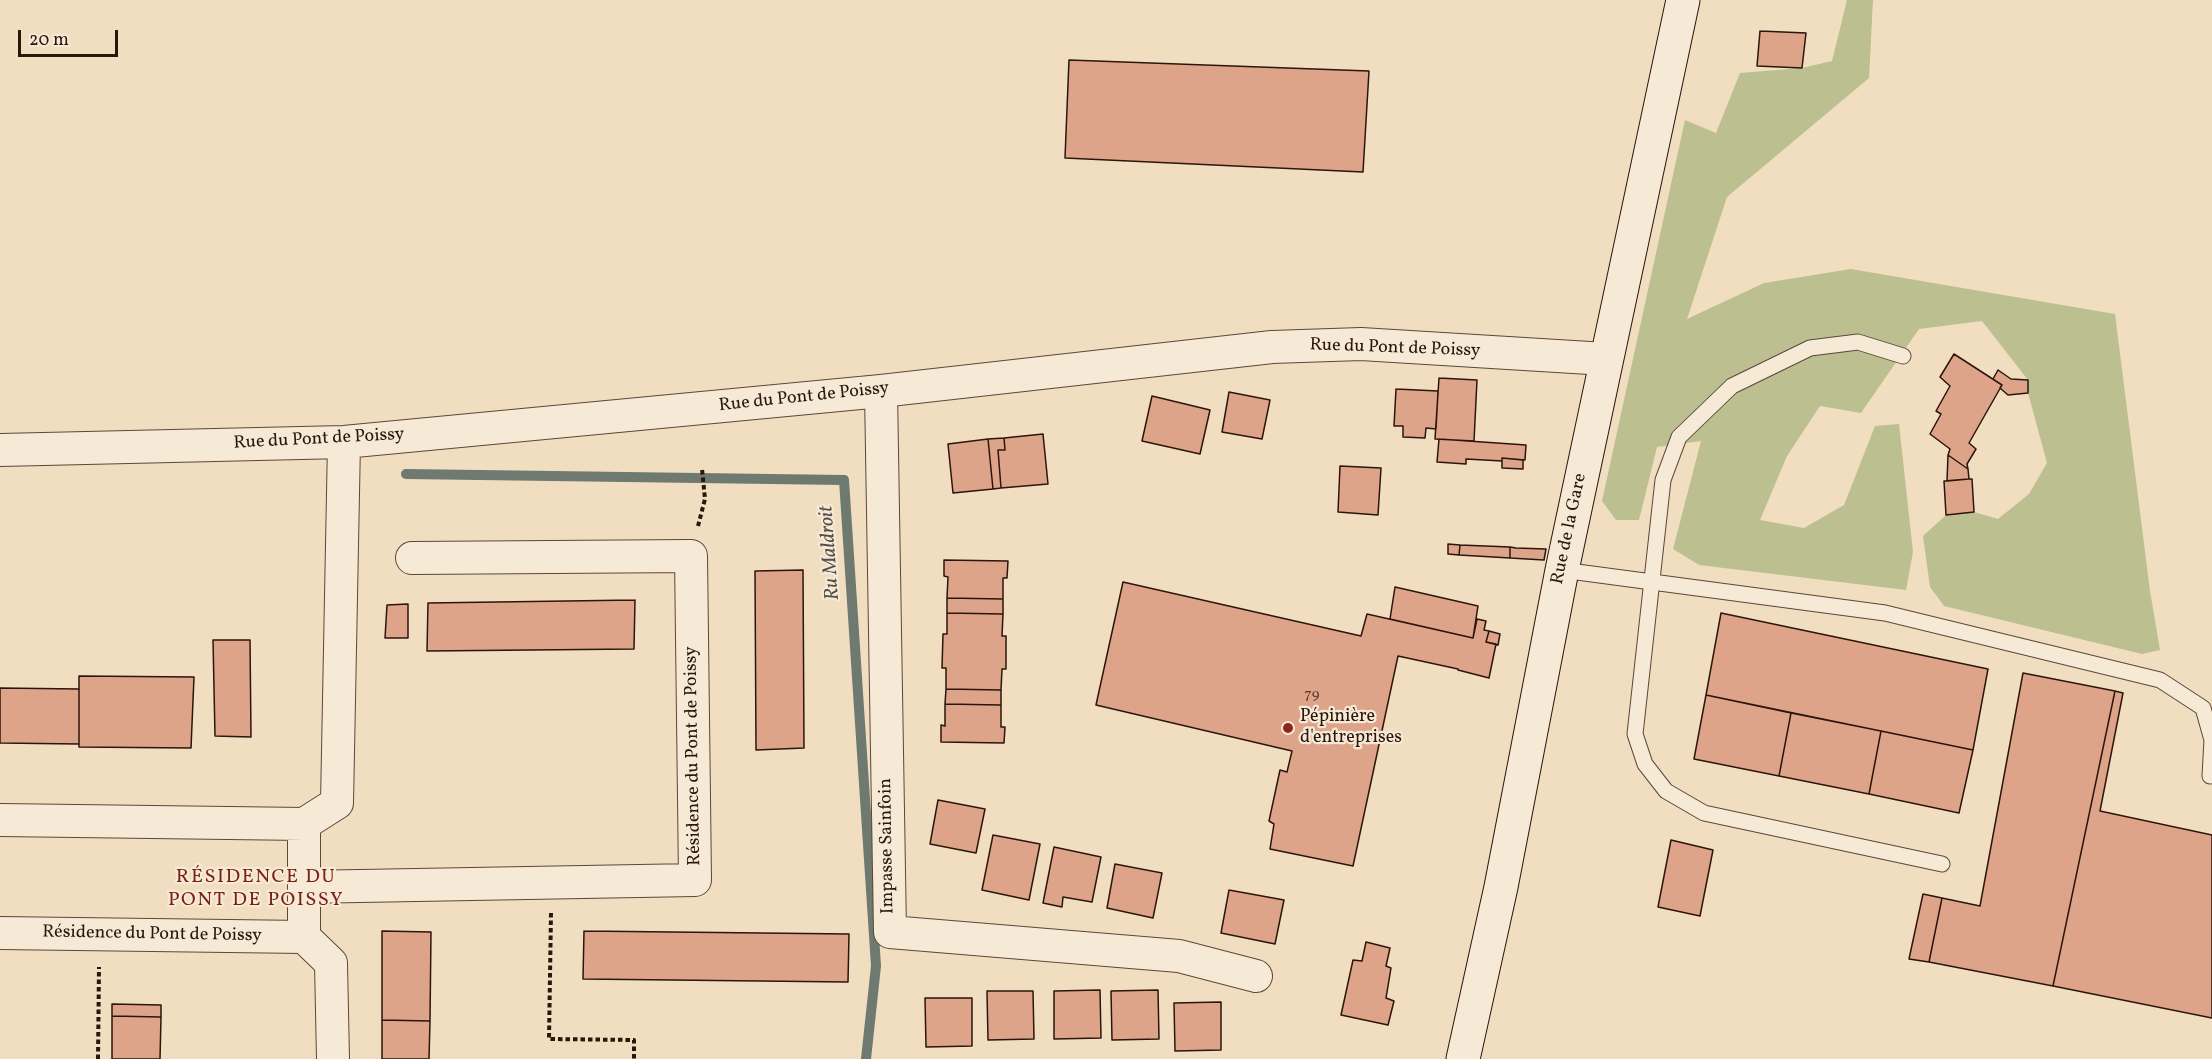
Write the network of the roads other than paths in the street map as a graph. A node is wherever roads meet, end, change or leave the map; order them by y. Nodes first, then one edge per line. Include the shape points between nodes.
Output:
1 (1683, 0) edge
2 (1904, 356) dead end
3 (1606, 359) junction
4 (881, 391) junction
5 (344, 442) junction
6 (0, 450) edge
7 (412, 558) dead end
8 (1562, 570) junction
9 (1652, 582) junction
10 (2210, 776) dead end
11 (0, 820) edge
12 (304, 824) junction
13 (1942, 864) dead end
14 (304, 887) junction
15 (0, 933) edge
16 (304, 937) junction
17 (1256, 976) dead end
18 (333, 1059) edge
19 (1463, 1059) edge

1 - 3 main road, Rue de la Gare
2 - 9 lane via 1858,342 1810,348 1732,386 1679,437 1663,480
3 - 4 street, Rue du Pont de Poissy via 1361,344 1272,347
3 - 8 main road, Rue de la Gare
4 - 5 street, Rue du Pont de Poissy
4 - 17 street, Impasse Sainfoin via 890,933 1179,956
5 - 6 street, Rue du Pont de Poissy
5 - 12 street via 337,803
7 - 14 street, Résidence du Pont de Poissy via 691,556 695,880
8 - 9 lane
8 - 19 main road, Rue de la Gare via 1501,887
9 - 10 lane via 1885,613 2160,680 2203,708 2212,740
9 - 13 lane via 1635,734 1645,764 1666,791 1704,813
11 - 12 street
12 - 14 street
14 - 16 street
15 - 16 street, Résidence du Pont de Poissy
16 - 18 street via 331,963

